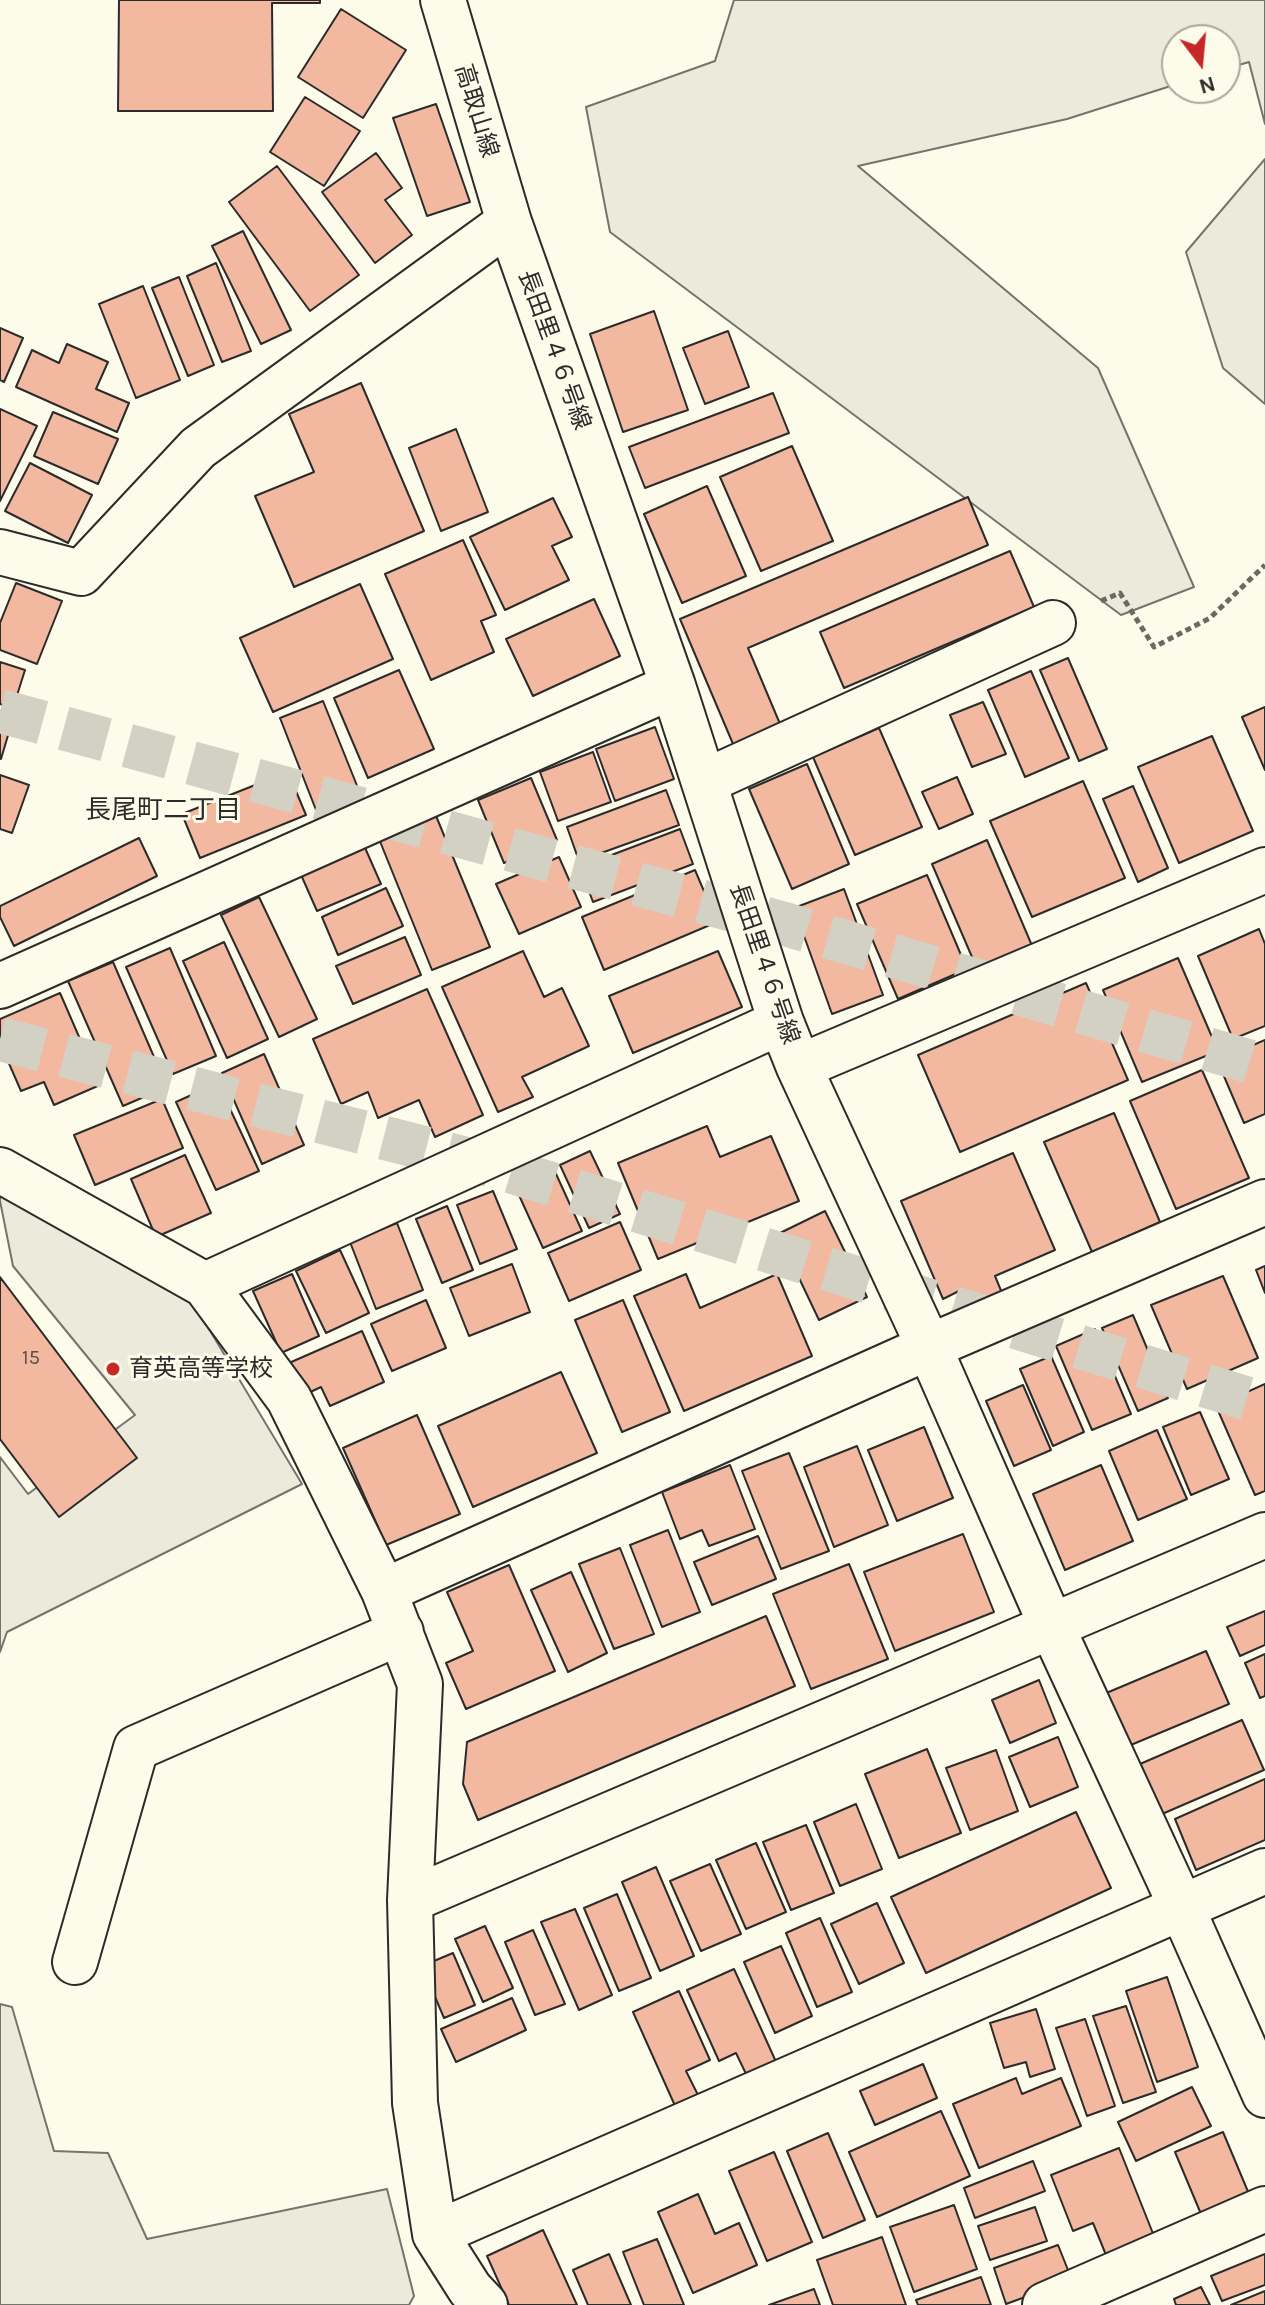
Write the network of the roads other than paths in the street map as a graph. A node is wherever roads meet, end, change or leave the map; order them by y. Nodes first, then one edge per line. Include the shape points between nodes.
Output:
1 (443, 0) edge
2 (509, 222) junction
3 (0, 552) edge
4 (1053, 623) road end
5 (673, 686) junction
6 (704, 782) junction
7 (1265, 870) edge
8 (0, 986) edge
9 (781, 1022) junction
10 (799, 1067) junction
11 (0, 1170) edge
12 (1265, 1202) edge
13 (205, 1285) junction
14 (929, 1347) junction
15 (1265, 1535) edge
16 (384, 1591) junction
17 (1052, 1627) junction
18 (401, 1632) junction
19 (1265, 1871) edge
20 (410, 1900) junction
21 (1182, 1908) junction
22 (75, 1962) dead end
23 (1265, 2095) edge
24 (1265, 2209) edge
25 (435, 2234) junction
26 (485, 2305) edge
27 (1045, 2305) edge

1 - 2 street, 高取山線
2 - 3 street via 198,448 81,573
2 - 5 street, 長田里４６号線
4 - 6 street
5 - 6 street, 長田里４６号線
5 - 8 street
6 - 9 street, 長田里４６号線
7 - 10 street
9 - 10 street, 長田里４６号線
9 - 13 street
10 - 14 street, 長田里４６号線
11 - 13 street
12 - 14 street
13 - 16 street via 289,1399
14 - 16 street
14 - 17 street, 長田里４６号線
15 - 17 street
16 - 18 street
17 - 20 street
17 - 21 street, 長田里４６号線
18 - 20 street via 420,1684
18 - 22 street via 136,1748
19 - 21 street
20 - 25 street via 415,2103
21 - 23 street, 長田里４６号線
21 - 25 street
24 - 27 street
25 - 26 street

